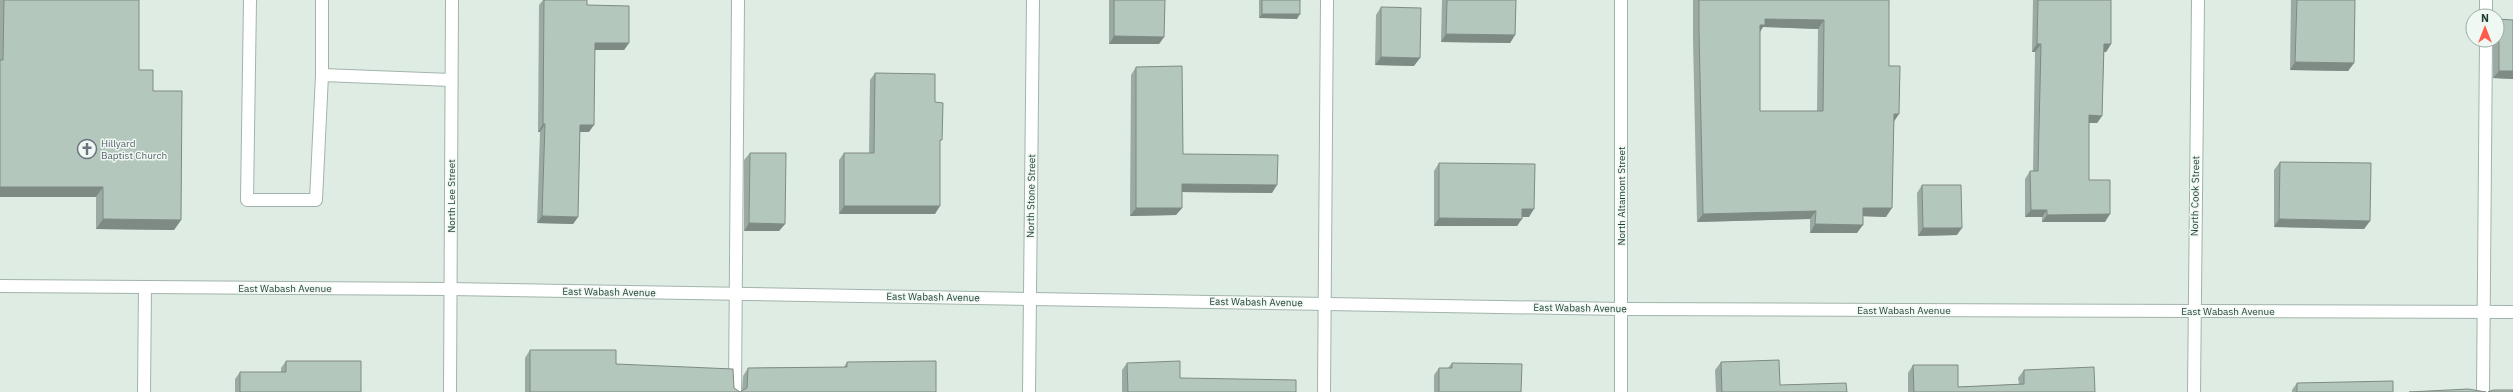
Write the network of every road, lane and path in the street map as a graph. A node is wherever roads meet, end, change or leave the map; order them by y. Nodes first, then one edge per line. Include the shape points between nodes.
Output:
1 (250, 0) edge
2 (322, 0) edge
3 (452, 0) edge
4 (738, 0) edge
5 (1033, 0) edge
6 (1327, 0) edge
7 (1621, 0) edge
8 (2198, 0) edge
9 (2486, 48) edge
10 (322, 75) junction
11 (451, 80) junction
12 (0, 286) edge
13 (145, 287) junction
14 (450, 289) junction
15 (735, 294) junction
16 (1030, 298) junction
17 (1324, 303) junction
18 (1621, 309) junction
19 (2194, 311) junction
20 (2483, 312) junction
21 (2513, 312) edge
22 (144, 392) edge
23 (450, 392) edge
24 (735, 392) edge
25 (1029, 392) edge
26 (1324, 392) edge
27 (1621, 392) edge
28 (2194, 392) edge
29 (2483, 392) edge

1 - 10 street via 247,200 316,200
2 - 10 street
3 - 11 street, North Lee Street
4 - 15 street
5 - 16 street, North Stone Street
6 - 17 street
7 - 18 street, North Altamont Street
8 - 19 street, North Cook Street
9 - 20 street
10 - 11 street
11 - 14 street, North Lee Street
12 - 13 street, East Wabash Avenue
13 - 14 street, East Wabash Avenue
13 - 22 street
14 - 15 street, East Wabash Avenue
14 - 23 street, North Lee Street
15 - 16 street, East Wabash Avenue
15 - 24 street
16 - 17 street, East Wabash Avenue
16 - 25 street, North Stone Street
17 - 18 street, East Wabash Avenue
17 - 26 street
18 - 19 street, East Wabash Avenue
18 - 27 street, North Altamont Street
19 - 20 street, East Wabash Avenue
19 - 28 street, North Cook Street
20 - 21 street, East Wabash Avenue
20 - 29 street

